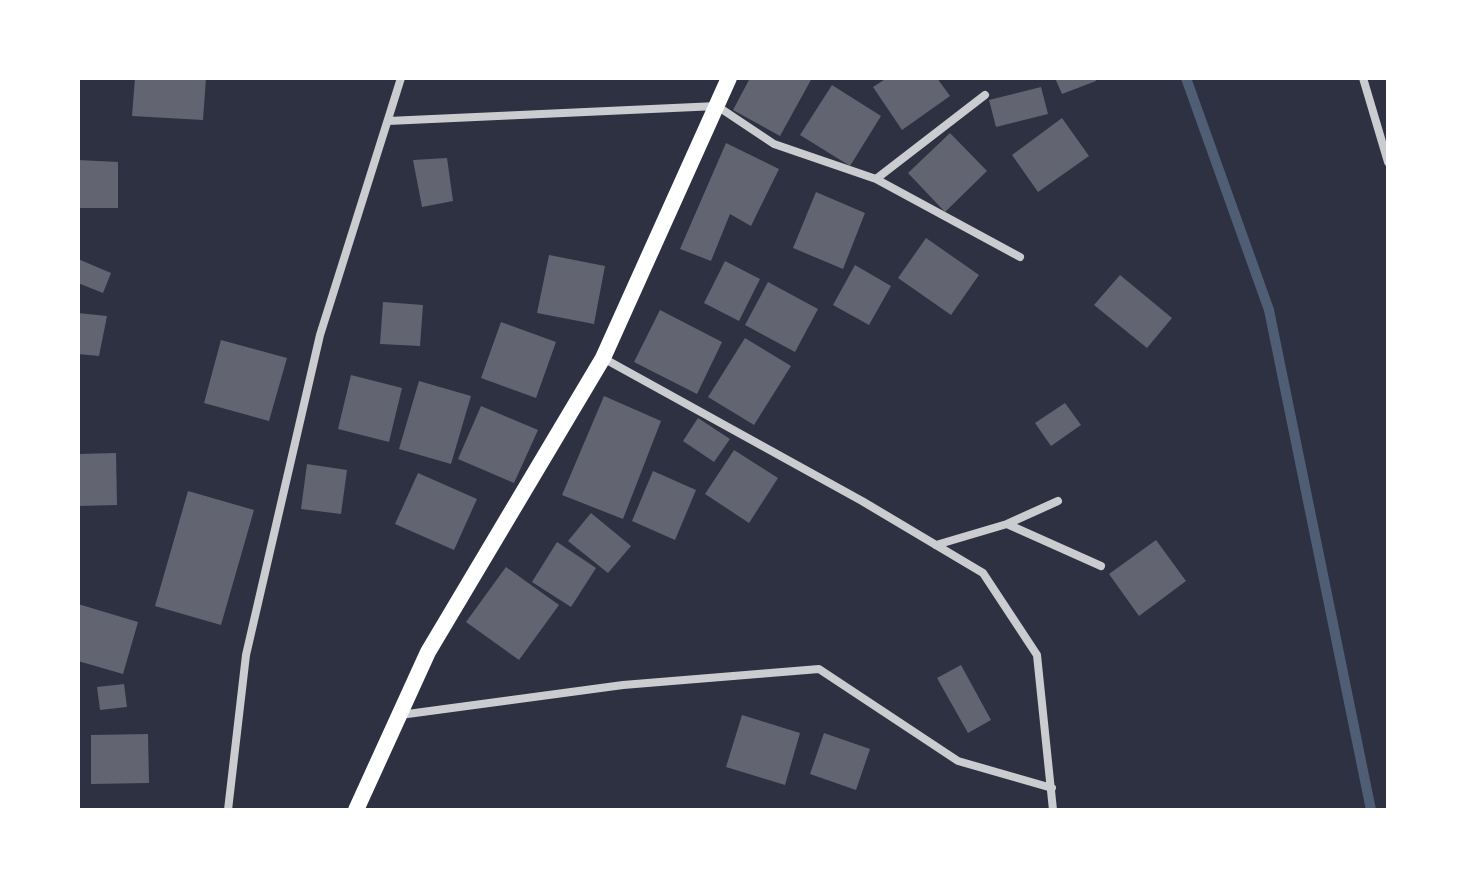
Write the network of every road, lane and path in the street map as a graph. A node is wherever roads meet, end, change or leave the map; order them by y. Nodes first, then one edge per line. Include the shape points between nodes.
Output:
1 (401, 78) edge
2 (729, 78) edge
3 (1363, 78) edge
4 (985, 95) dead end
5 (717, 106) junction
6 (388, 121) junction
7 (1388, 162) edge
8 (876, 179) junction
9 (1020, 257) dead end
10 (603, 358) junction
11 (1058, 501) dead end
12 (1007, 524) junction
13 (936, 545) junction
14 (1101, 566) dead end
15 (400, 715) junction
16 (1052, 788) junction
17 (228, 810) edge
18 (356, 810) edge
19 (1053, 810) edge

1 - 6 street
2 - 5 main road
3 - 7 street
4 - 8 street
5 - 6 street
5 - 8 street via 774,144
5 - 10 main road
6 - 17 street via 313,366 246,655
8 - 9 street
10 - 13 street
10 - 15 main road via 428,652
11 - 12 street
12 - 13 street
12 - 14 street
13 - 16 street via 983,573 1037,655
15 - 16 street via 623,685 819,669 958,761
15 - 18 main road
16 - 19 street

